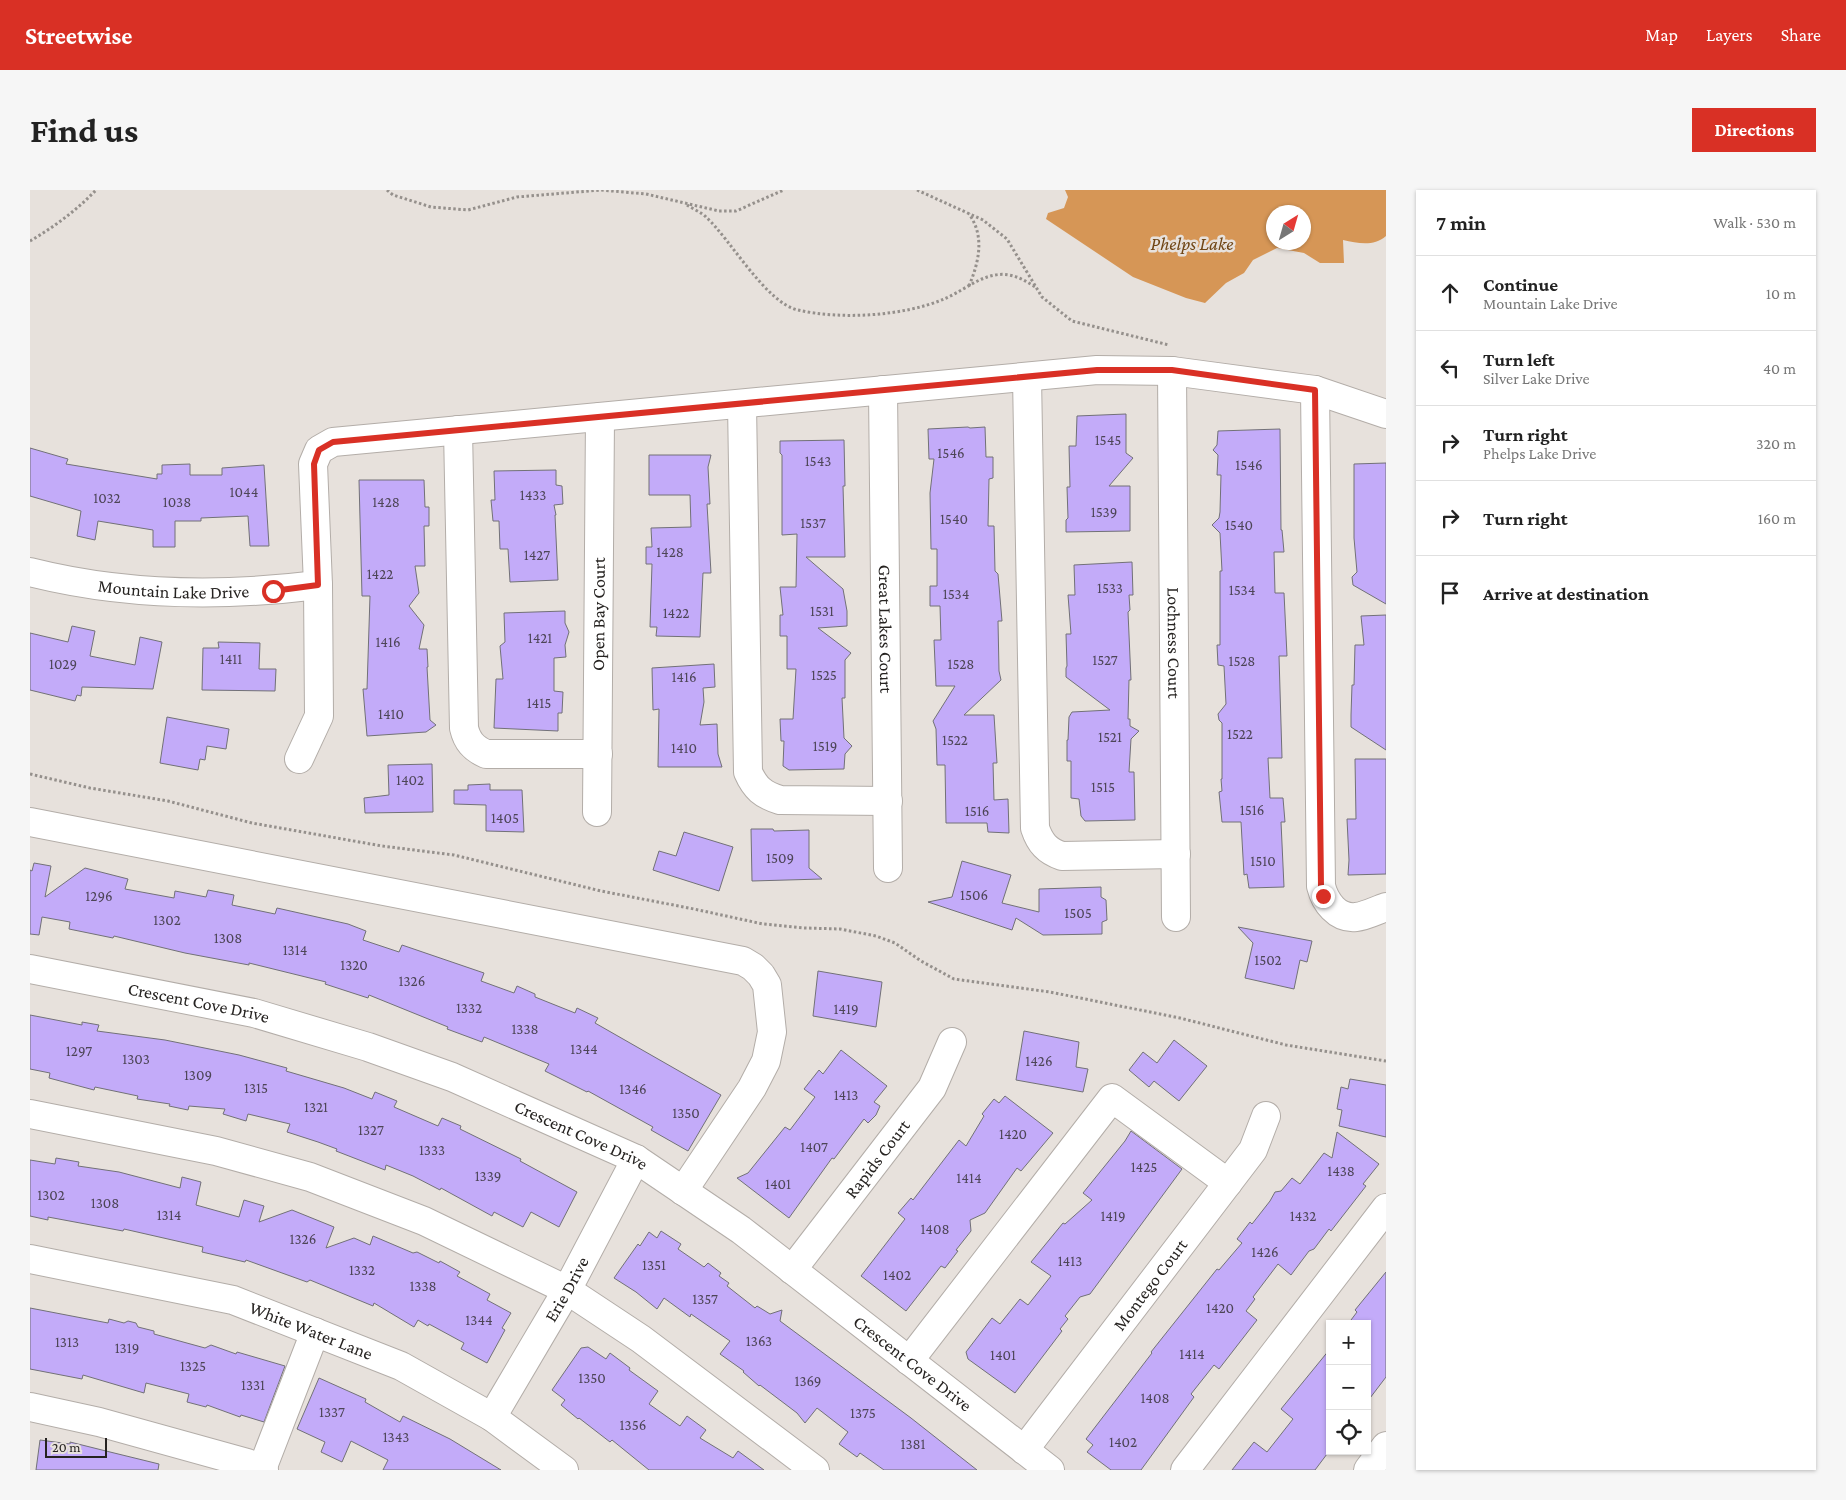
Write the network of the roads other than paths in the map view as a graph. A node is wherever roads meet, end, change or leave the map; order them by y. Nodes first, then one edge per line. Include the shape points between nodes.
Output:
1 (1174, 358) junction
2 (1027, 377) junction
3 (883, 390) junction
4 (1315, 390) junction
5 (742, 404) junction
6 (1386, 414) edge
7 (600, 417) junction
8 (458, 430) junction
9 (30, 572) edge
10 (318, 585) junction
11 (598, 754) junction
12 (299, 759) dead end
13 (888, 801) junction
14 (597, 812) dead end
15 (30, 822) edge
16 (1176, 854) junction
17 (888, 868) dead end
18 (1386, 907) edge
19 (1176, 916) dead end
20 (30, 969) edge
21 (952, 1042) dead end
22 (30, 1114) edge
23 (1266, 1116) dead end
24 (636, 1159) junction
25 (1228, 1182) junction
26 (683, 1191) junction
27 (1386, 1208) edge
28 (30, 1259) edge
29 (792, 1270) junction
30 (567, 1290) junction
31 (315, 1332) junction
32 (909, 1361) junction
33 (30, 1407) edge
34 (492, 1417) junction
35 (1386, 1446) edge
36 (1024, 1450) junction
37 (263, 1469) edge
38 (564, 1470) edge
39 (815, 1470) edge
40 (1050, 1470) edge
41 (1185, 1470) edge
42 (1368, 1470) edge

1 - 2 street
1 - 4 street
1 - 16 street, Lochness Court
2 - 3 street
2 - 16 street via 1035,828 1038,838 1044,846 1062,856
3 - 5 street
3 - 13 street, Great Lakes Court
4 - 6 street
4 - 18 street via 1321,886 1328,905 1346,916 1356,917
5 - 7 street
5 - 13 street via 748,772 760,791 780,800
7 - 8 street
7 - 11 street, Open Bay Court
8 - 10 street via 333,442 319,450 314,464
8 - 11 street via 466,737 486,754
9 - 10 street, Mountain Lake Drive via 92,584 182,593 255,592
10 - 12 street via 319,716
11 - 14 street, Open Bay Court
13 - 17 street, Great Lakes Court
15 - 26 street via 743,961 753,967 767,985 772,1032 766,1062
16 - 19 street, Lochness Court
20 - 24 street, Crescent Cove Drive via 254,1013 368,1047 452,1077
21 - 29 street, Rapids Court via 932,1088
22 - 30 street via 216,1150 310,1177 424,1221
23 - 25 street, Montego Court via 1253,1150
24 - 26 street, Crescent Cove Drive
24 - 30 street, Erie Drive
25 - 32 street via 1112,1098
25 - 36 street, Montego Court
26 - 29 street, Crescent Cove Drive
27 - 41 street
28 - 31 street, White Water Lane via 233,1300
29 - 32 street, Crescent Cove Drive
30 - 34 street, Erie Drive
30 - 39 street via 641,1339
31 - 34 street, White Water Lane via 401,1366
31 - 37 street
32 - 36 street, Crescent Cove Drive
33 - 37 street via 99,1422
34 - 38 street, White Water Lane
35 - 42 street
36 - 40 street, Crescent Cove Drive

